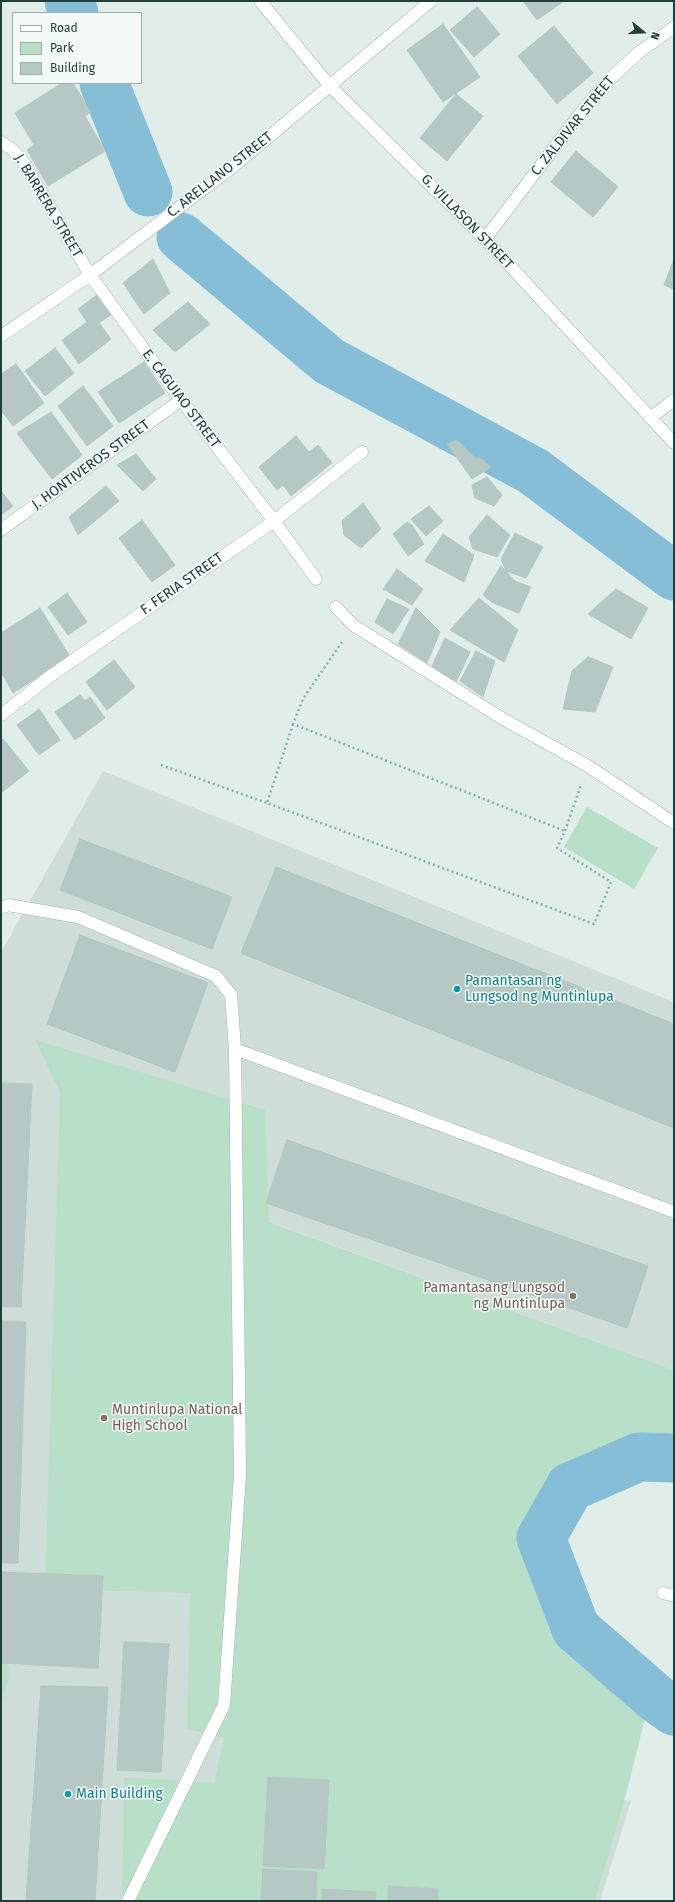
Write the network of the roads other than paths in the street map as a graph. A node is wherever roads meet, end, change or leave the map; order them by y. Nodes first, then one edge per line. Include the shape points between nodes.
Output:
1 (260, 1) edge
2 (431, 1) edge
3 (674, 26) edge
4 (329, 85) junction
5 (1, 142) edge
6 (485, 239) junction
7 (90, 275) junction
8 (1, 336) edge
9 (181, 400) junction
10 (674, 400) edge
11 (650, 418) junction
12 (674, 443) edge
13 (362, 452) dead end
14 (274, 521) junction
15 (1, 530) edge
16 (316, 578) dead end
17 (336, 607) dead end
18 (1, 715) edge
19 (674, 823) edge
20 (1, 908) edge
21 (235, 1049) junction
22 (674, 1212) edge
23 (128, 1901) edge

1 - 4 street, G. VILLASON STREET
2 - 4 street, C. ARELLANO STREET
3 - 6 street, C. ZALDIVAR STREET via 608,80
4 - 6 street, G. VILLASON STREET
4 - 7 street, C. ARELLANO STREET via 234,166
5 - 7 street, J. BARRERA STREET via 13,150 25,164
6 - 11 street, G. VILLASON STREET
7 - 8 street, C. ARELLANO STREET
7 - 9 street, E. CAGUIAO STREET
9 - 14 street, E. CAGUIAO STREET
9 - 15 street, J. HONTIVEROS STREET
10 - 11 street
11 - 12 street, G. VILLASON STREET
13 - 14 street, F. FERIA STREET
14 - 16 street, E. CAGUIAO STREET
14 - 18 street, F. FERIA STREET via 49,677
17 - 19 street via 353,625 503,719 588,766
20 - 21 street via 8,905 78,917 216,976 231,995
21 - 22 street
21 - 23 street via 240,1474 224,1705

